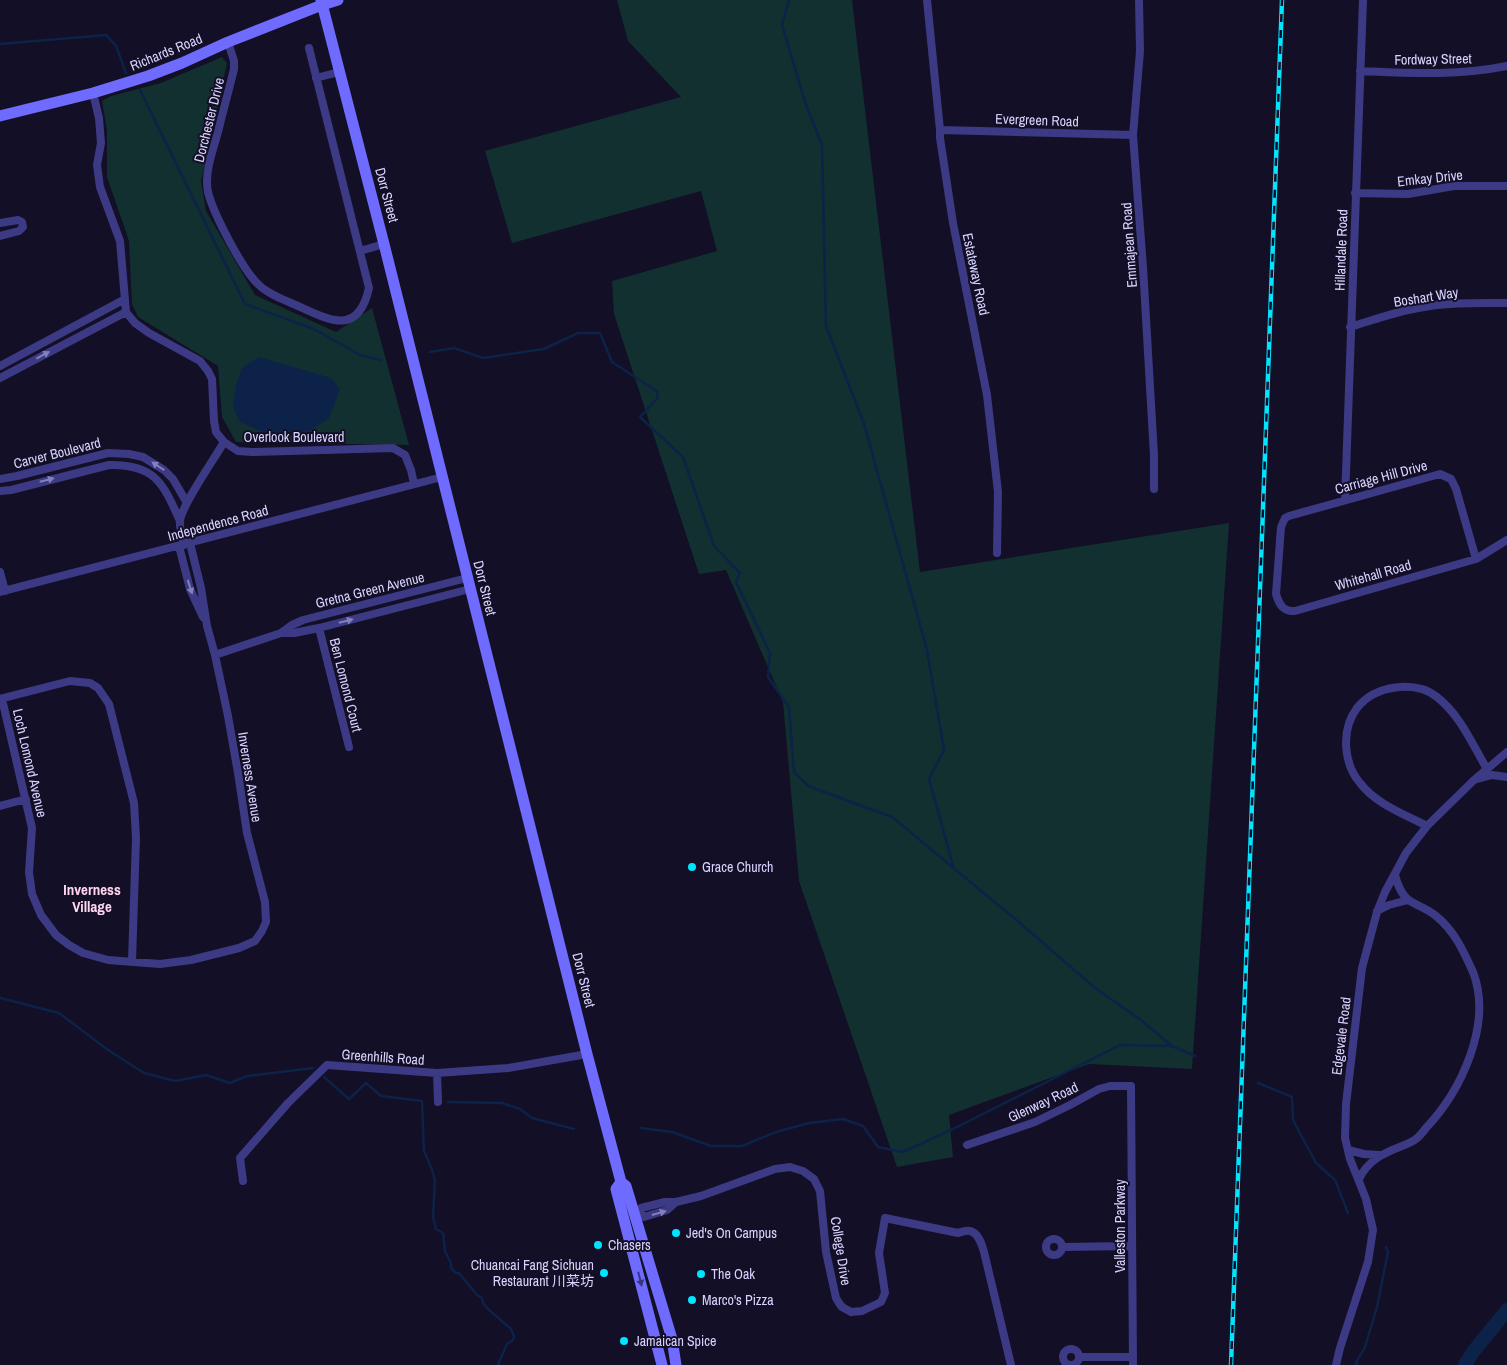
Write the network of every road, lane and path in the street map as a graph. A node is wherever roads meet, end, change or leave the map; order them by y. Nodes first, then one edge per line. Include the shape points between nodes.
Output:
1 (338, 0) edge
2 (927, 0) edge
3 (1139, 0) edge
4 (1362, 0) edge
5 (322, 2) edge
6 (228, 42) junction
7 (309, 48) dead end
8 (1507, 66) edge
9 (1360, 71) junction
10 (339, 72) junction
11 (316, 78) junction
12 (93, 93) junction
13 (0, 116) edge
14 (940, 130) junction
15 (1133, 135) junction
16 (1507, 186) edge
17 (1355, 193) junction
18 (0, 223) edge
19 (0, 236) edge
20 (384, 244) junction
21 (360, 251) junction
22 (125, 299) junction
23 (1507, 303) edge
24 (126, 312) junction
25 (1350, 327) junction
26 (0, 366) edge
27 (0, 378) edge
28 (224, 442) junction
29 (442, 478) junction
30 (0, 479) edge
31 (414, 484) junction
32 (1154, 489) dead end
33 (0, 491) edge
34 (1345, 500) junction
35 (187, 504) junction
36 (180, 521) junction
37 (1507, 540) edge
38 (185, 545) junction
39 (997, 553) dead end
40 (1476, 559) junction
41 (1278, 567) joint
42 (0, 572) edge
43 (469, 584) junction
44 (2, 591) edge
45 (324, 615) junction
46 (308, 619) junction
47 (207, 626) junction
48 (323, 627) junction
49 (310, 630) junction
50 (281, 633) junction
51 (215, 655) junction
52 (1, 699) edge
53 (349, 747) dead end
54 (1507, 752) edge
55 (1487, 769) junction
56 (1507, 776) edge
57 (1473, 781) junction
58 (26, 799) junction
59 (0, 806) edge
60 (1427, 826) junction
61 (1394, 875) junction
62 (1408, 900) junction
63 (1377, 912) junction
64 (262, 931) joint
65 (132, 961) junction
66 (587, 1054) junction
67 (438, 1073) junction
68 (1131, 1086) joint
69 (438, 1102) dead end
70 (967, 1145) dead end
71 (1348, 1150) junction
72 (1379, 1155) junction
73 (1359, 1179) junction
74 (243, 1181) dead end
75 (621, 1182) junction
76 (637, 1214) junction
77 (1132, 1246) junction
78 (1062, 1247) dead end
79 (1079, 1357) dead end
80 (1133, 1361) edge
81 (662, 1365) edge
82 (676, 1365) edge
83 (1011, 1365) edge
84 (1336, 1365) edge

1 - 5 main road, Richards Road
2 - 14 street, Estateway Road
3 - 15 street, Emmajean Road via 1140,51
4 - 9 street, Hillandale Road
5 - 6 main road, Richards Road
5 - 10 main road, Dorr Street
6 - 12 main road, Richards Road via 148,76
6 - 21 street, Dorchester Drive via 234,69 209,164 208,190 214,210 246,271 260,287 282,299 318,315 343,321 361,310 369,288
7 - 11 street, Dorchester Drive
8 - 9 street, Fordway Street via 1447,73
9 - 17 street, Hillandale Road
10 - 11 street
10 - 20 main road, Dorr Street
11 - 21 street, Dorchester Drive
12 - 13 main road, Richards Road
12 - 22 street via 101,143 97,166 100,187 120,241
14 - 15 street, Evergreen Road
14 - 39 street, Estateway Road via 953,224 989,410 998,492
15 - 32 street, Emmajean Road via 1145,287
16 - 17 street, Emkay Drive via 1454,186 1408,194
17 - 25 street, Hillandale Road
18 - 19 street via 18,220 23,227
20 - 21 street
20 - 29 main road, Dorr Street
22 - 24 street
22 - 26 street
23 - 25 street, Boshart Way via 1423,307
27 -> 24 street
24 - 28 street, Overlook Boulevard via 148,333 200,361 208,371 212,380 216,432
25 - 34 street, Hillandale Road
28 - 31 street, Overlook Boulevard via 238,451 252,452 392,448 405,455
28 - 35 street
29 - 31 street, Independence Road
29 - 43 main road, Dorr Street
35 -> 30 street, Carver Boulevard via 164,470 142,457 129,454 108,453
31 - 38 street, Independence Road
33 -> 36 street, Carver Boulevard via 109,465 125,465 142,469 157,478
34 - 40 street, Carriage Hill Drive via 1427,477 1445,476 1451,479 1456,489
34 - 41 street, Carriage Hill Drive via 1285,518 1281,527
35 - 36 street
36 - 38 street, Inverness Avenue
37 - 40 street, Whitehall Road
38 - 44 street, Independence Road
38 - 47 street, Inverness Avenue via 202,588
38 -> 47 street, Inverness Avenue via 190,589
40 - 41 street, Whitehall Road via 1291,611 1282,608 1276,594
42 - 44 street
43 - 45 street, Gretna Green Avenue
48 -> 43 street, Gretna Green Avenue
43 - 66 main road, Dorr Street
45 - 46 street, Gretna Green Avenue
45 - 48 street, Ben Lomond Court
46 - 49 street
46 - 50 street, Gretna Green Avenue
47 - 51 street, Inverness Avenue
48 - 49 street, Gretna Green Avenue
48 - 53 street, Ben Lomond Court
49 - 50 street, Gretna Green Avenue
50 - 51 street, Gretna Green Avenue
51 - 64 street, Inverness Avenue via 247,833 266,902 266,922
52 - 58 street, Loch Lomond Avenue
52 - 65 street via 70,681 98,688 109,704 134,803
54 - 55 street, Edgevale Road
55 - 57 street, Edgevale Road
55 - 60 street via 1460,721 1436,696 1424,690 1392,688 1378,692 1357,708 1346,739 1346,754 1352,770 1378,800
56 - 57 street via 1492,775
57 - 60 street, Edgevale Road
58 - 59 street
58 - 65 street, Loch Lomond Avenue via 32,828 29,872 32,894 41,915 56,935 83,953 108,960
60 - 61 street, Edgevale Road
61 - 62 street
61 - 63 street, Edgevale Road
62 - 63 street
62 - 72 street via 1437,916 1460,943 1474,974 1478,1018 1464,1071 1437,1116 1415,1140
63 - 71 street, Edgevale Road via 1362,968 1350,1060 1345,1138
64 - 65 street, Loch Lomond Avenue via 254,941 239,948 191,960 160,964
66 - 67 street, Greenhills Road via 508,1068
66 - 75 main road, Dorr Street
67 - 69 street
67 - 74 street, Greenhills Road via 328,1065 288,1103 240,1158
68 - 70 street, Glenway Road via 1099,1089 1036,1122
68 - 77 street, Valleston Parkway
71 - 72 street
71 - 73 street, Edgevale Road
72 - 73 street
73 - 84 street, Edgevale Road via 1371,1220 1372,1239
75 - 76 main road, Dorr Street via 626,1186
75 -> 81 main road, Dorr Street via 616,1189
76 - 82 main road, Dorr Street via 672,1339
76 - 83 street, College Drive via 642,1208 715,1191 775,1169 790,1167 803,1170 814,1179 820,1191 826,1252 836,1298 842,1307 856,1313 884,1298 879,1253 885,1218 958,1233 972,1231 984,1252
77 - 78 street
77 - 80 street, Valleston Parkway
79 - 80 street

